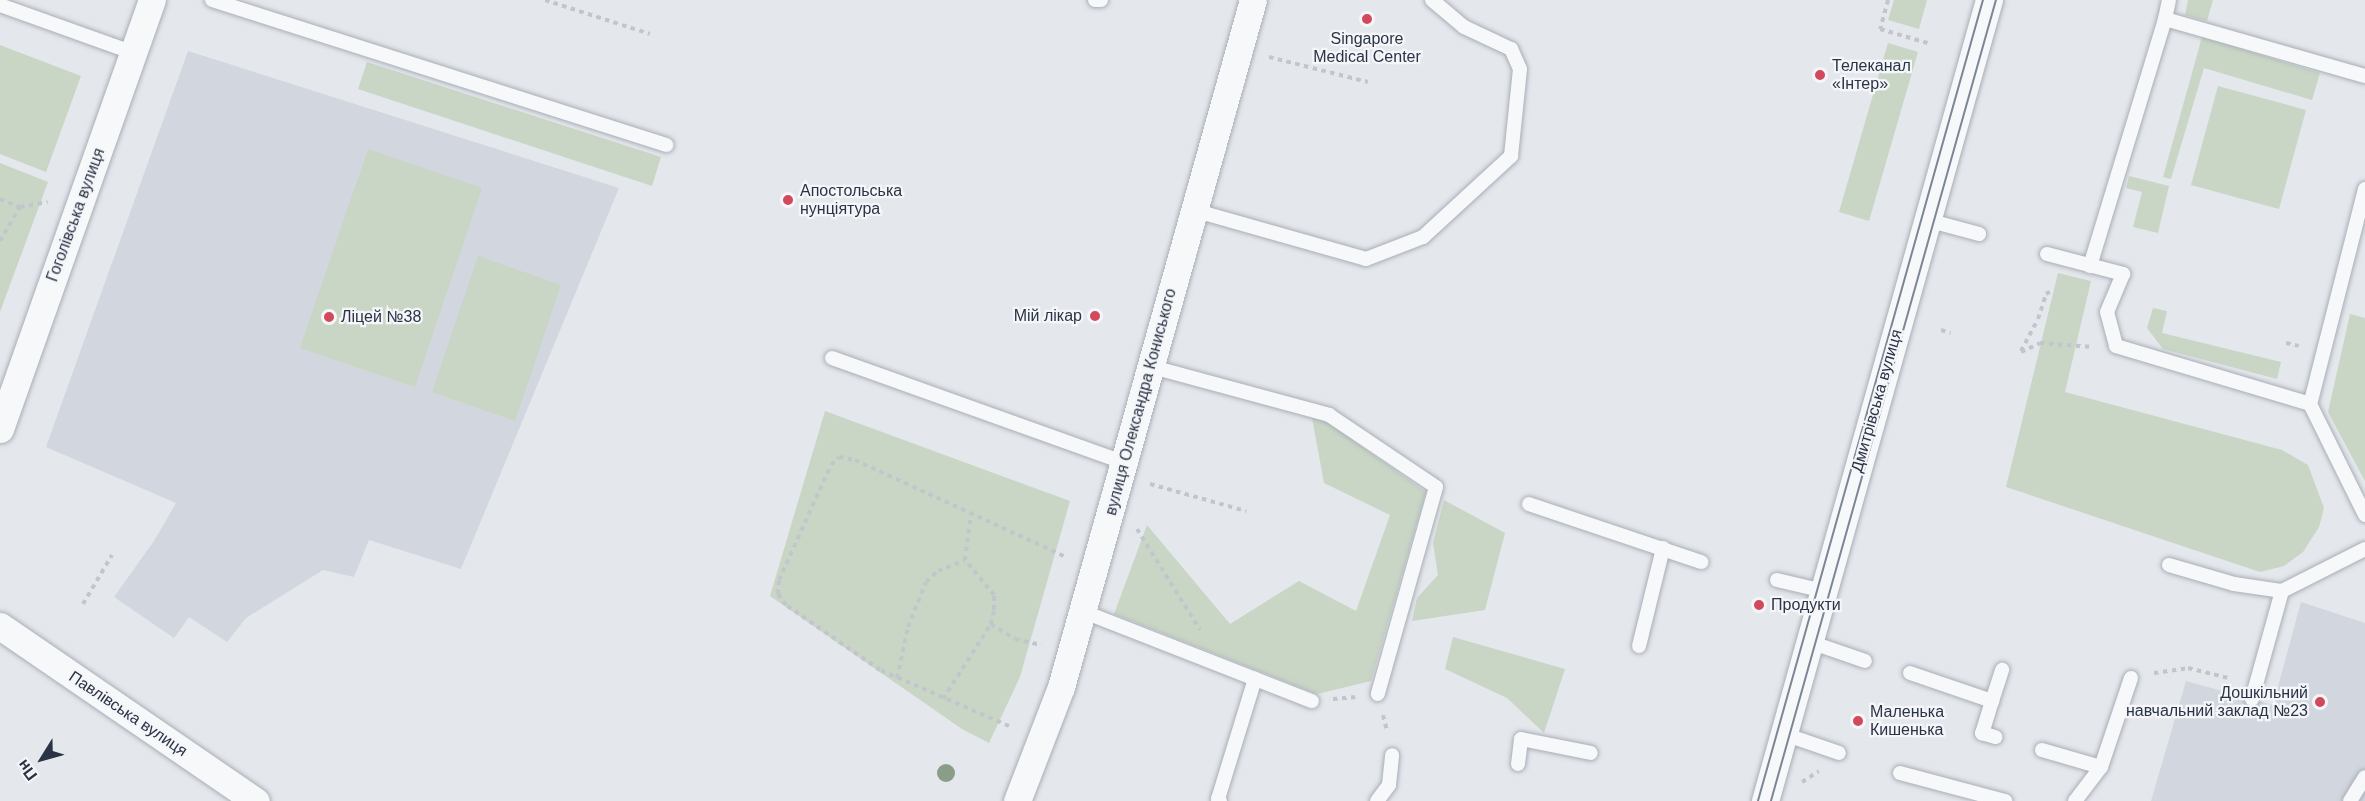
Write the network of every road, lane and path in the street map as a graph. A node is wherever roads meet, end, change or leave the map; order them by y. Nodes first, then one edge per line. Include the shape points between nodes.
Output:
1 (152, 0) edge
2 (212, 0) edge
3 (545, 0) edge
4 (1095, 0) edge
5 (1101, 0) edge
6 (1253, 0) edge
7 (1432, 0) edge
8 (1888, 0) edge
9 (1989, 0) edge
10 (2169, 0) edge
11 (0, 5) edge
12 (2165, 19) junction
13 (650, 34) dead end
14 (1931, 44) dead end
15 (134, 53) junction
16 (1263, 55) dead end
17 (2365, 76) edge
18 (1368, 82) dead end
19 (666, 145) dead end
20 (2365, 189) edge
21 (0, 199) edge
22 (49, 202) dead end
23 (20, 207) junction
24 (1193, 210) junction
25 (1928, 220) junction
26 (1979, 234) dead end
27 (0, 241) edge
28 (2047, 254) dead end
29 (2091, 266) junction
30 (2054, 289) dead end
31 (1941, 330) dead end
32 (1951, 333) dead end
33 (2286, 343) dead end
34 (2299, 346) dead end
35 (2075, 347) dead end
36 (832, 358) dead end
37 (1149, 366) junction
38 (2310, 404) junction
39 (0, 429) edge
40 (1134, 473) junction
41 (1529, 504) dead end
42 (1246, 511) dead end
43 (971, 513) junction
44 (2365, 515) edge
45 (1132, 521) dead end
46 (1663, 548) junction
47 (2365, 549) edge
48 (112, 555) dead end
49 (1069, 558) dead end
50 (965, 560) junction
51 (1701, 562) dead end
52 (2169, 565) dead end
53 (1777, 580) dead end
54 (1824, 591) junction
55 (2282, 591) junction
56 (83, 604) dead end
57 (1082, 611) junction
58 (991, 624) junction
59 (0, 626) edge
60 (1810, 642) junction
61 (1042, 645) dead end
62 (1639, 646) dead end
63 (1865, 661) dead end
64 (1221, 665) junction
65 (2002, 670) dead end
66 (1910, 674) dead end
67 (897, 678) junction
68 (2131, 678) joint
69 (1255, 679) junction
70 (2256, 684) junction
71 (1378, 694) joint
72 (943, 699) junction
73 (2252, 699) dead end
74 (1312, 701) joint
75 (1992, 701) junction
76 (1009, 726) dead end
77 (1784, 734) junction
78 (1995, 737) dead end
79 (2042, 750) dead end
80 (1591, 753) dead end
81 (1839, 753) dead end
82 (1392, 755) dead end
83 (1518, 765) dead end
84 (2101, 767) junction
85 (1819, 771) dead end
86 (1900, 773) dead end
87 (2365, 777) edge
88 (1801, 783) dead end
89 (256, 801) edge
90 (1019, 801) edge
91 (1220, 801) edge
92 (1377, 801) edge
93 (1765, 801) edge
94 (2005, 801) edge
95 (2074, 801) edge
96 (2350, 801) edge

1 - 15 street, Гоголівська вулиця
2 - 19 lane
3 - 13 path
4 - 5 lane
6 - 24 street, вулиця Олександра Кониського
7 - 24 lane via 1464,27 1511,49 1520,69 1511,156 1423,237 1366,259
8 - 14 path via 1880,29
9 - 25 street, Дмитрівська вулиця
10 - 12 lane
11 - 15 lane
12 - 17 lane
12 - 29 lane
15 - 39 street, Гоголівська вулиця
16 - 18 path
20 - 38 lane
21 - 23 path
22 - 23 path
23 - 27 path
24 - 37 street, вулиця Олександра Кониського
25 - 26 lane
25 - 54 street, Дмитрівська вулиця
28 - 29 lane
29 - 38 lane via 2123,274 2107,312 2116,346
30 - 35 path via 2046,294 2021,352 2040,343
31 - 32 path
33 - 34 path
36 - 40 lane
37 - 40 street, вулиця Олександра Кониського
37 - 71 lane via 1329,415 1436,487
38 - 44 lane
40 - 42 path
40 - 57 street, вулиця Олександра Кониського
41 - 46 lane
43 - 49 path
43 - 50 path
43 - 67 path via 848,457 839,458 831,465 779,580 778,594 786,605
45 - 64 path
46 - 51 lane
46 - 62 lane
47 - 55 lane
48 - 56 path
50 - 58 path via 994,595
50 - 67 path via 938,571 926,582 908,627
52 - 55 lane via 2234,584
53 - 54 lane
54 - 60 street, Дмитрівська вулиця
55 - 70 lane
57 - 64 lane
57 - 90 street, вулиця Олександра Кониського via 1061,687
58 - 61 path via 1015,639
58 - 72 path
59 - 89 street, Павлівська вулиця
60 - 63 lane
60 - 77 street, Дмитрівська вулиця
64 - 69 lane
65 - 75 lane
66 - 75 lane
67 - 72 path
68 - 70 path via 2188,668
68 - 84 lane
69 - 74 lane
69 - 91 lane
70 - 73 lane
71 - 74 path
72 - 76 path
75 - 78 lane via 1982,733
77 - 81 lane
77 - 93 street, Дмитрівська вулиця
79 - 84 lane
80 - 83 lane via 1521,739
82 - 92 lane via 1389,785
84 - 95 lane
85 - 88 path
86 - 94 lane
87 - 96 lane

